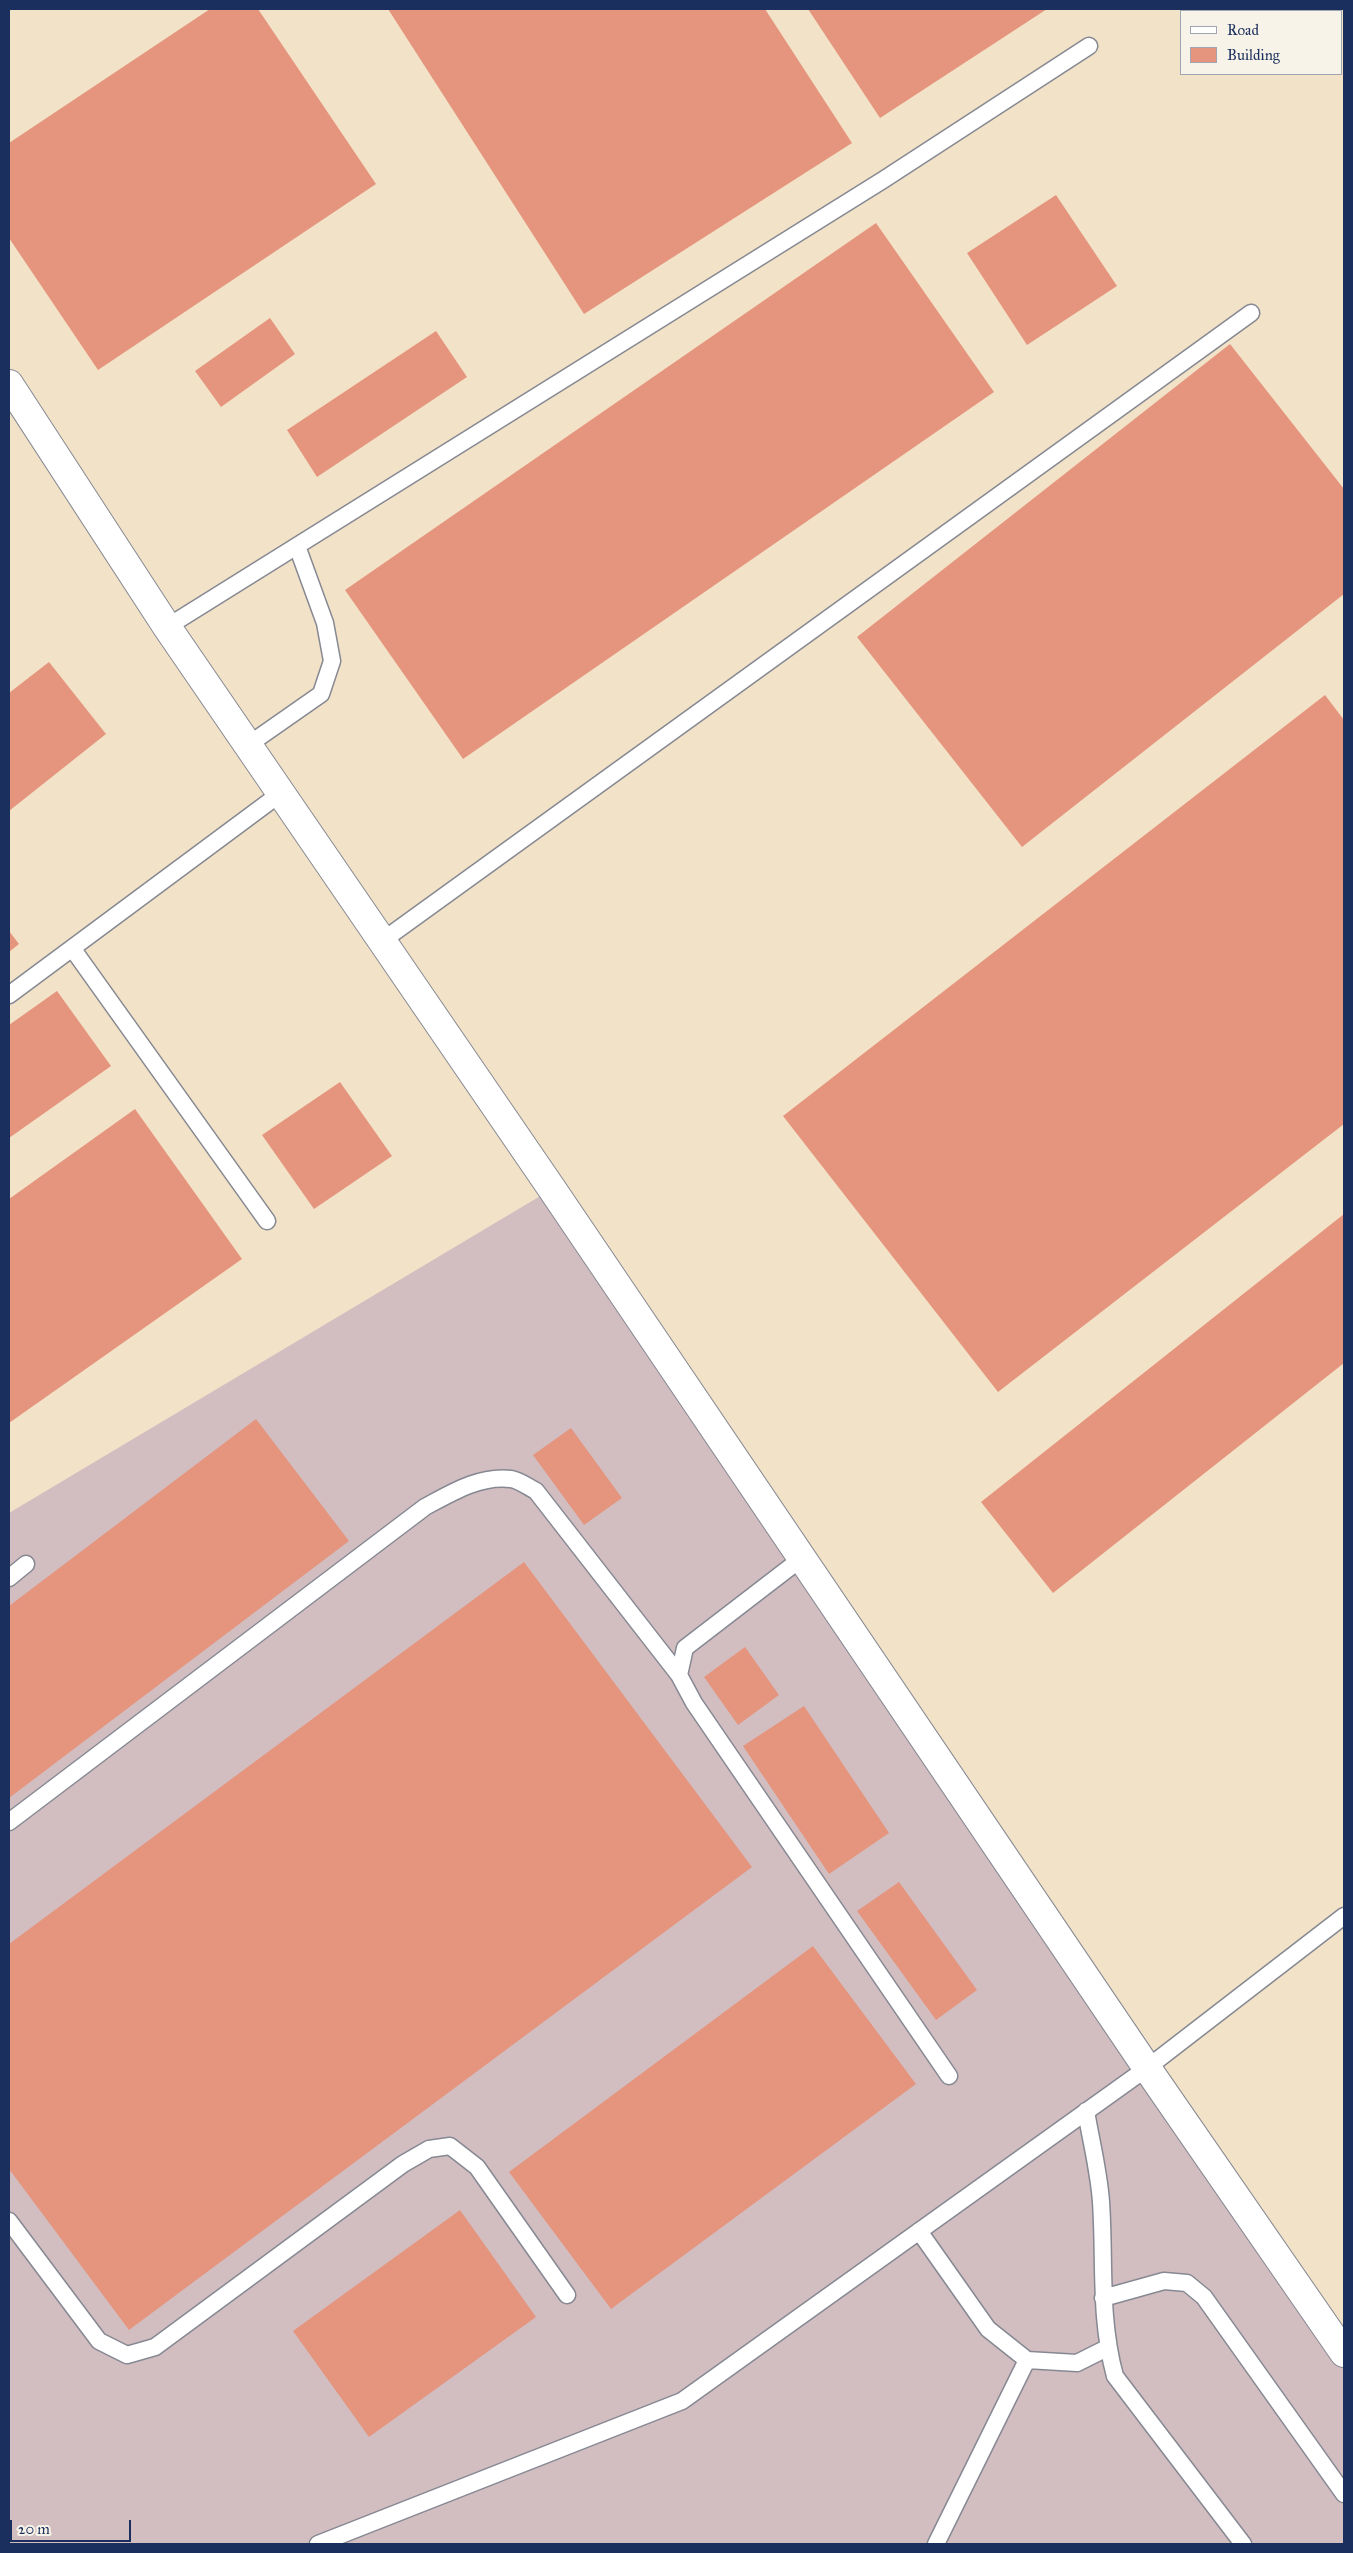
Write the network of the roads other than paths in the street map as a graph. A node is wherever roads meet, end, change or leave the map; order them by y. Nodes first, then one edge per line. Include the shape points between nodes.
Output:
1 (1089, 46) dead end
2 (1251, 313) dead end
3 (9, 384) edge
4 (297, 546) junction
5 (167, 627) junction
6 (248, 744) junction
7 (281, 793) junction
8 (382, 941) junction
9 (72, 948) junction
10 (9, 995) edge
11 (267, 1221) dead end
12 (802, 1558) junction
13 (26, 1564) dead end
14 (9, 1578) edge
15 (679, 1674) junction
16 (9, 1822) edge
17 (1344, 1916) edge
18 (1147, 2068) junction
19 (949, 2076) dead end
20 (1086, 2111) junction
21 (9, 2221) edge
22 (919, 2231) junction
23 (567, 2295) dead end
24 (1103, 2298) junction
25 (1107, 2348) junction
26 (1344, 2353) edge
27 (1027, 2360) junction
28 (1344, 2494) edge
29 (318, 2544) edge
30 (936, 2544) edge
31 (1243, 2544) edge

1 - 4 lane via 883,180
2 - 8 lane
3 - 5 street
4 - 5 lane
4 - 6 lane via 326,623 332,661 321,694
5 - 6 street
6 - 7 street
7 - 8 street
7 - 9 lane
8 - 12 street
9 - 10 lane
9 - 11 lane
12 - 15 lane via 685,1648
12 - 18 street
13 - 14 lane
15 - 16 lane via 536,1491 512,1479 486,1480 458,1489 425,1507
15 - 19 lane via 694,1703
17 - 18 lane
18 - 20 lane
18 - 26 street
20 - 22 lane
20 - 24 lane via 1101,2201
21 - 23 lane via 99,2341 127,2355 155,2347 403,2164 428,2148 450,2146 477,2168
22 - 27 lane via 988,2329
22 - 29 lane via 682,2401
24 - 25 lane
24 - 28 lane via 1164,2281 1187,2283 1204,2296
25 - 27 lane via 1077,2363
25 - 31 lane via 1115,2376
27 - 30 lane

